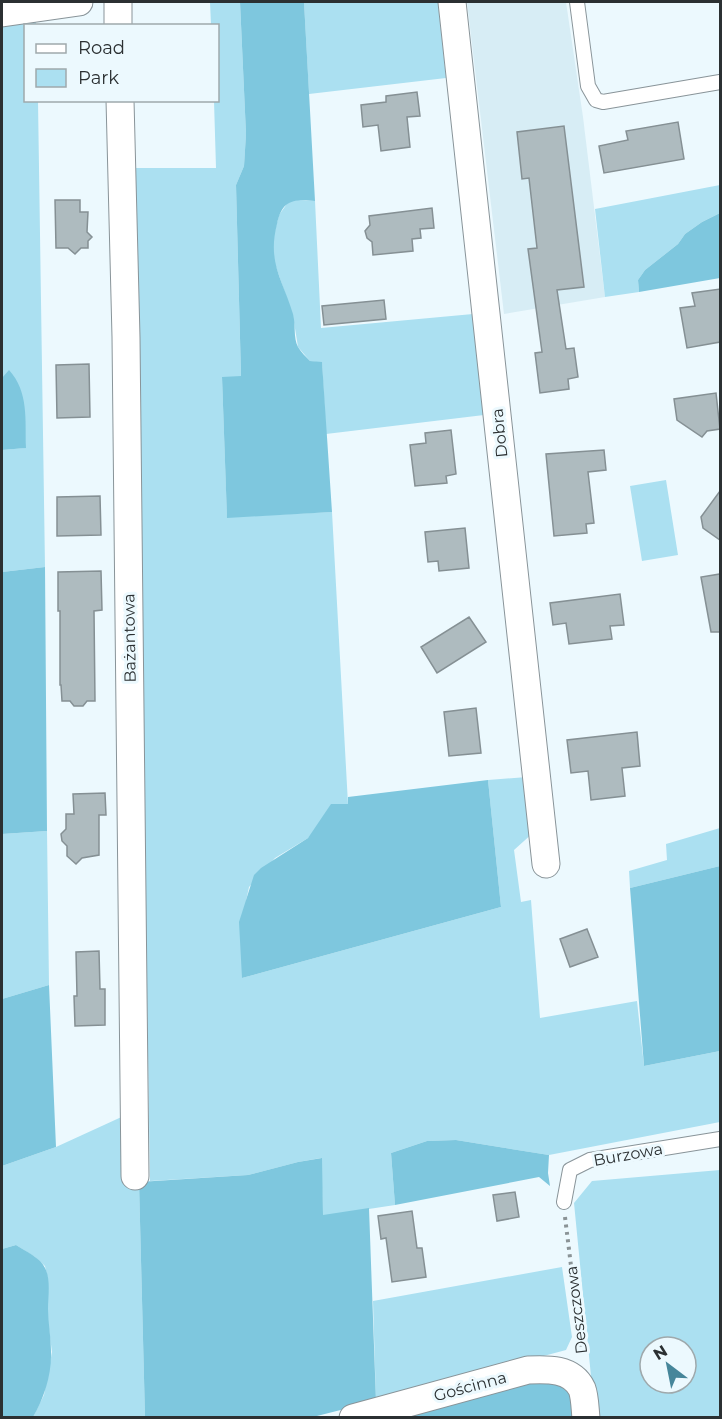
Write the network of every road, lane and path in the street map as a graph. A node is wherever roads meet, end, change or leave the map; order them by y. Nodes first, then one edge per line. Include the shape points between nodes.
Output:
1 (79, 2) edge
2 (118, 2) edge
3 (452, 2) edge
4 (577, 2) edge
5 (2, 13) edge
6 (118, 24) edge
7 (720, 82) edge
8 (120, 102) edge
9 (546, 864) dead end
10 (720, 1139) edge
11 (135, 1176) dead end
12 (564, 1202) joint
13 (582, 1389) junction
14 (353, 1418) edge
15 (586, 1418) edge

1 - 5 street
2 - 6 street
3 - 9 street, Dobra
4 - 7 lane via 588,86 596,100
8 - 11 street, Bażantowa
10 - 12 lane, Burzowa via 590,1160 570,1170
12 - 13 path, Deszczowa via 584,1372
13 - 14 street, Gościnna via 567,1374 549,1369 528,1370
13 - 15 street

